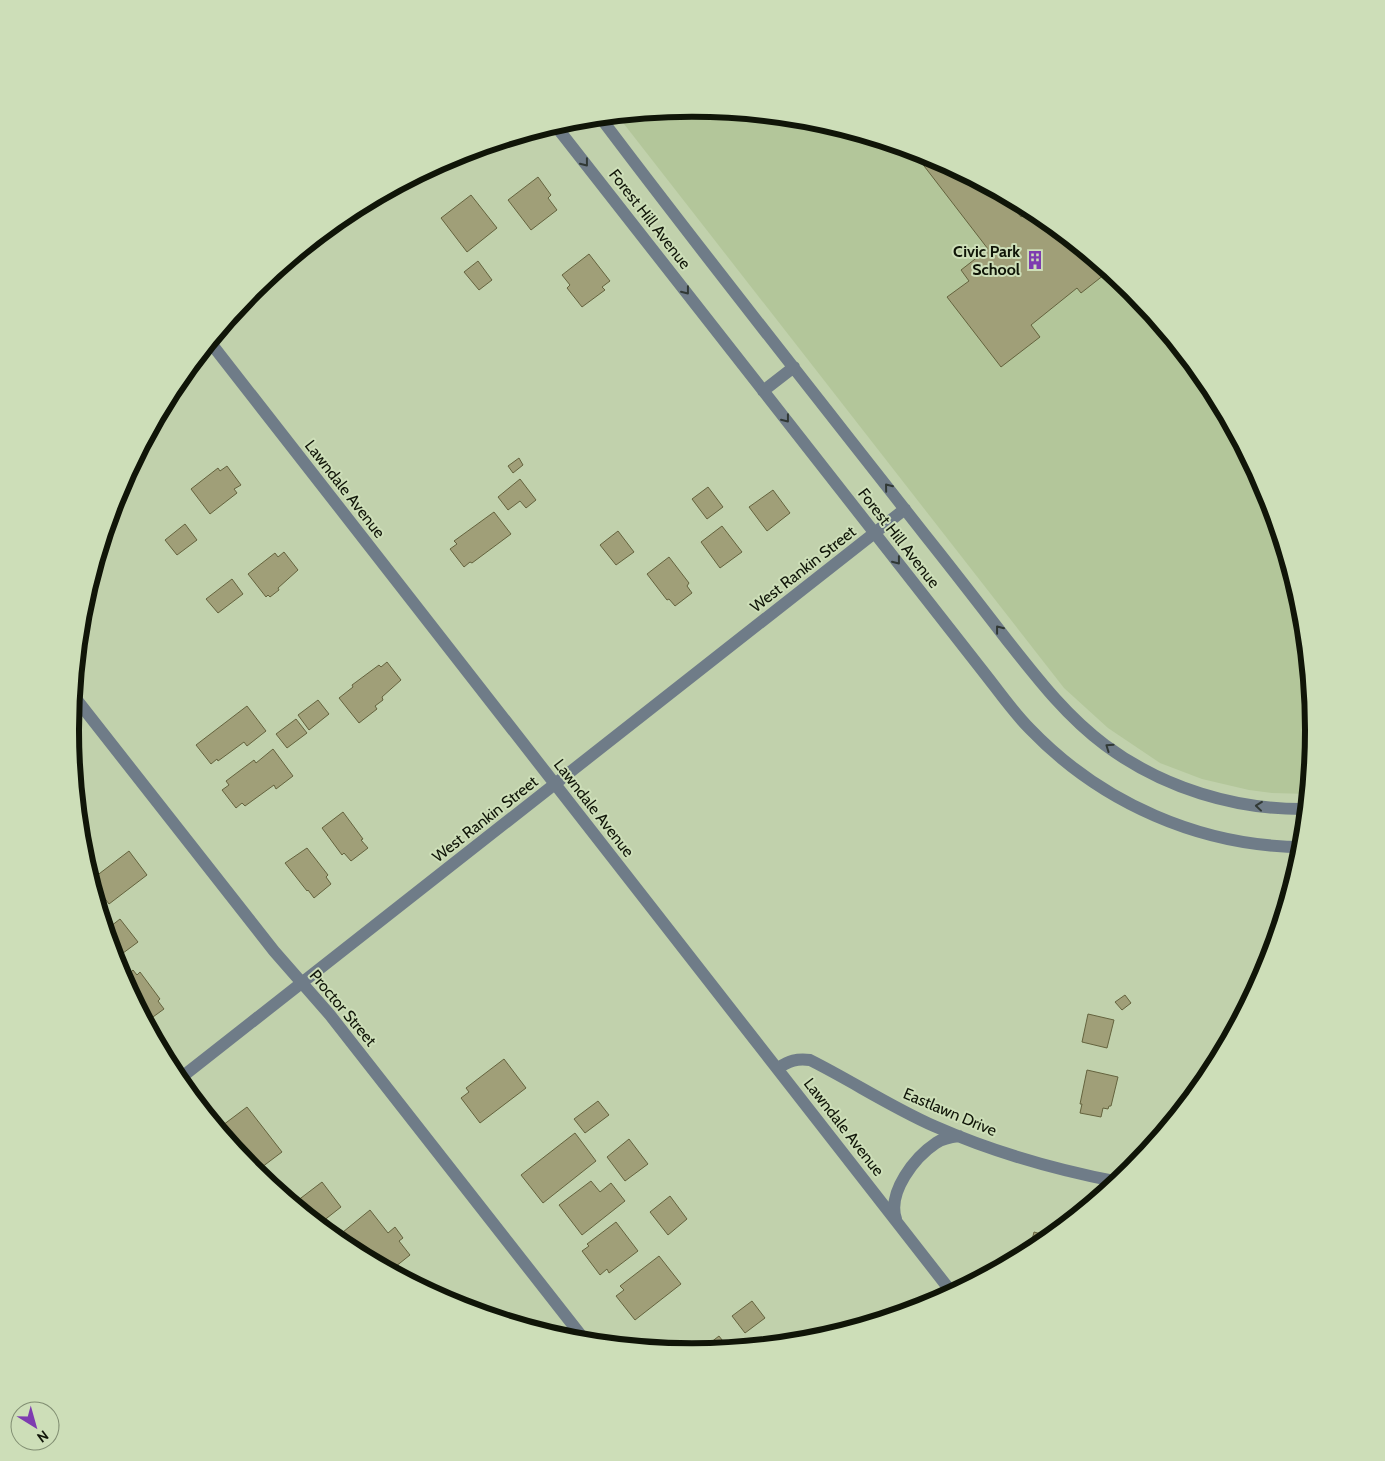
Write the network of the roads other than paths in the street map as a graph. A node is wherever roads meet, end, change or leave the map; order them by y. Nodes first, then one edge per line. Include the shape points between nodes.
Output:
1 (605, 123) edge
2 (560, 132) edge
3 (214, 347) edge
4 (794, 367) junction
5 (763, 391) junction
6 (905, 510) junction
7 (875, 533) junction
8 (80, 702) edge
9 (555, 784) junction
10 (1301, 809) edge
11 (1295, 846) edge
12 (302, 982) junction
13 (778, 1068) junction
14 (185, 1075) edge
15 (959, 1136) junction
16 (1109, 1180) edge
17 (897, 1221) junction
18 (948, 1288) edge
19 (580, 1333) edge

1 - 4 street, Forest Hill Avenue
2 -> 5 street, Forest Hill Avenue
3 - 9 street, Lawndale Avenue
4 - 5 street
6 -> 4 street, Forest Hill Avenue
5 -> 7 street, Forest Hill Avenue
6 - 7 street, West Rankin Street
10 -> 6 street, Forest Hill Avenue via 1250,805 1196,792 1150,773 1108,747 1055,700
7 - 9 street, West Rankin Street
7 -> 11 street, Forest Hill Avenue via 1019,717 1076,770 1123,801 1199,832 1246,842
8 - 12 street, Proctor Street via 274,951
9 - 12 street, West Rankin Street
9 - 13 street, Lawndale Avenue
12 - 14 street, West Rankin Street
12 - 19 street, Proctor Street
13 - 15 street, Eastlawn Drive via 792,1060 810,1060 922,1120
13 - 17 street, Lawndale Avenue
15 - 16 street, Eastlawn Drive via 1069,1172
15 - 17 street via 936,1143 913,1166 896,1193 894,1208
17 - 18 street, Lawndale Avenue

